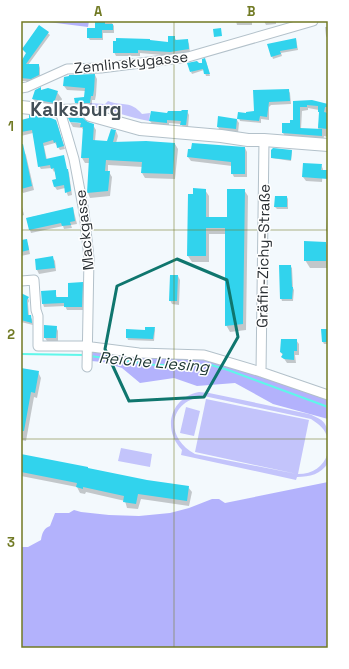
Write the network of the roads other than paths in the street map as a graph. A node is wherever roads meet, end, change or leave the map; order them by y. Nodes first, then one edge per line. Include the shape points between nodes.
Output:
1 (312, 21) edge
2 (21, 88) edge
3 (21, 106) edge
4 (65, 111) junction
5 (264, 140) junction
6 (328, 145) edge
7 (21, 280) edge
8 (88, 348) junction
9 (88, 364) dead end
10 (261, 372) junction
11 (328, 395) edge

1 - 2 street, Zemlinskygasse via 188,57 67,69
3 - 4 main road
4 - 5 main road via 111,115 156,130
4 - 8 street, Mackgasse via 84,212 89,258
5 - 6 main road
5 - 10 street, Gräfin-Zichy-Straße
7 - 8 street via 34,280 38,346
8 - 9 street, Mackgasse
8 - 10 street via 139,354 204,355
10 - 11 street

